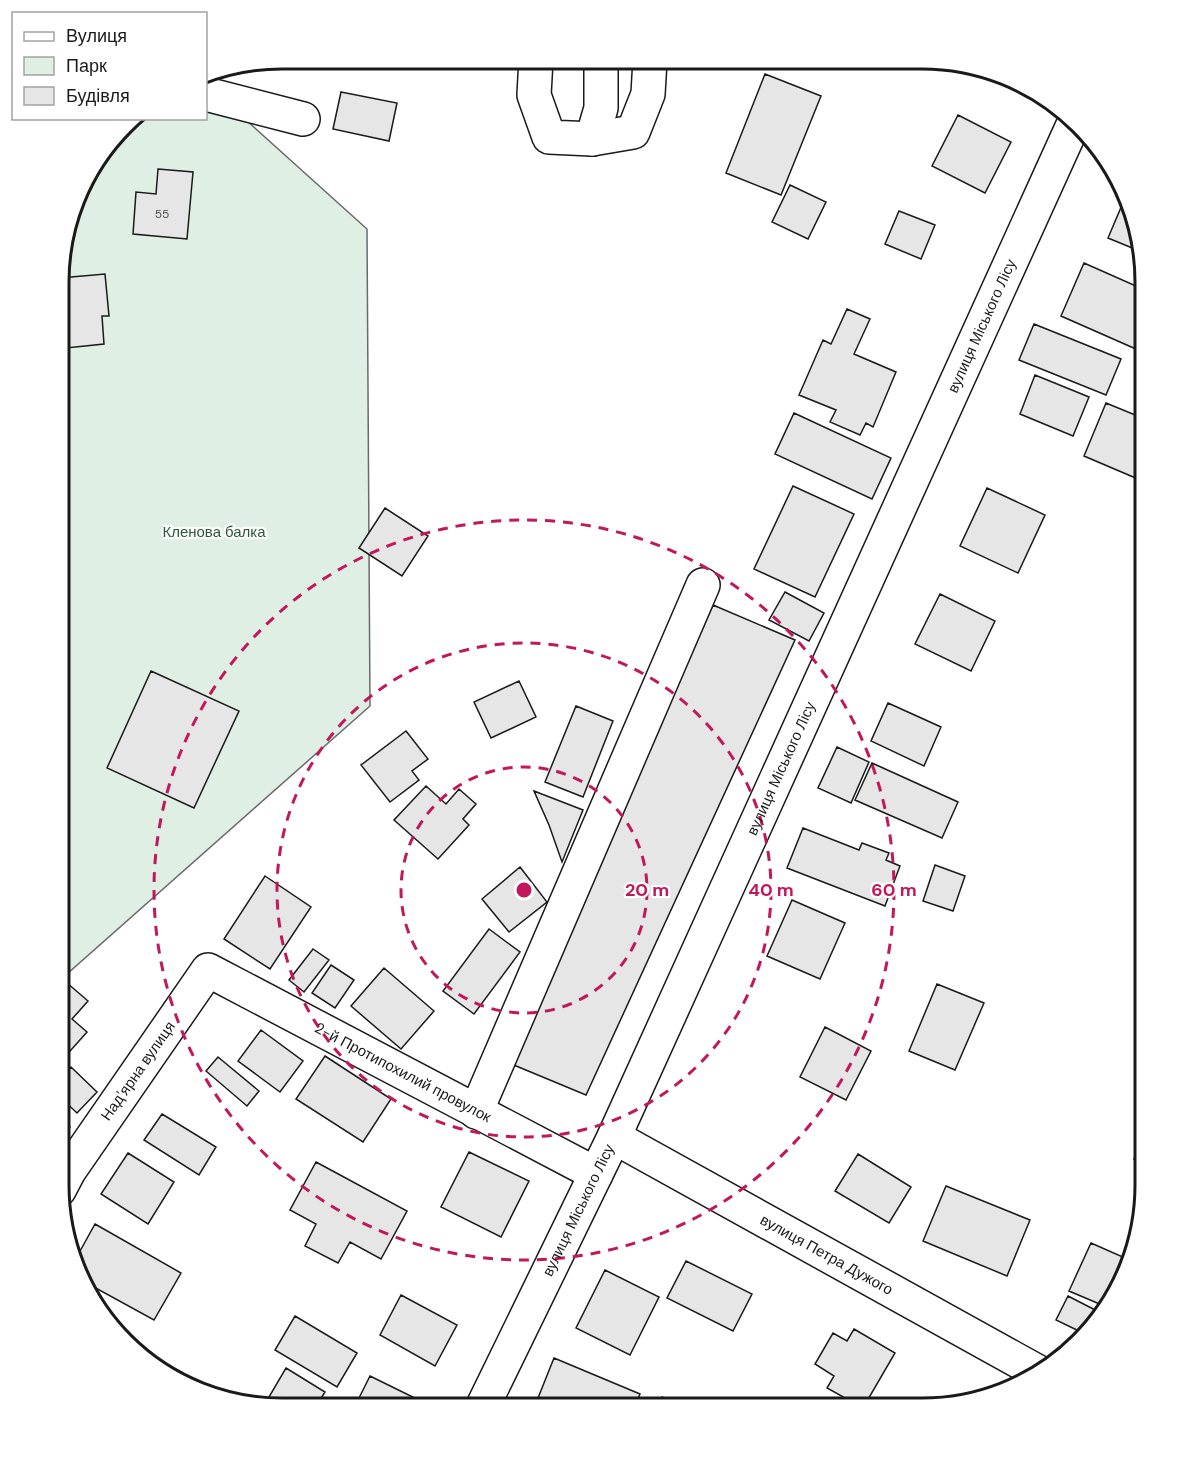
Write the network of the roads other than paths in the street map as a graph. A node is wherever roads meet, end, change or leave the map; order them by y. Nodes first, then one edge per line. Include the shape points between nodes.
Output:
1 (535, 69) edge
2 (601, 69) edge
3 (649, 69) edge
4 (207, 93) edge
5 (303, 119) dead end
6 (1072, 130) edge
7 (591, 139) junction
8 (703, 585) dead end
9 (208, 970) joint
10 (476, 1112) junction
11 (614, 1137) junction
12 (69, 1167) edge
13 (596, 1174) junction
14 (1030, 1368) edge
15 (487, 1398) edge

1 - 7 street via 534,95 549,136
2 - 7 street via 601,108
3 - 7 street via 648,94 633,132
4 - 5 street
6 - 11 street, вулиця Міського Лісу
8 - 10 street
9 - 10 street, 2-й Протипохилий провулок
9 - 12 street, Надʼярна вулиця
10 - 13 street, 2-й Протипохилий провулок
11 - 13 street, вулиця Міського Лісу
11 - 14 street, вулиця Петра Дужого
13 - 15 street, вулиця Міського Лісу

